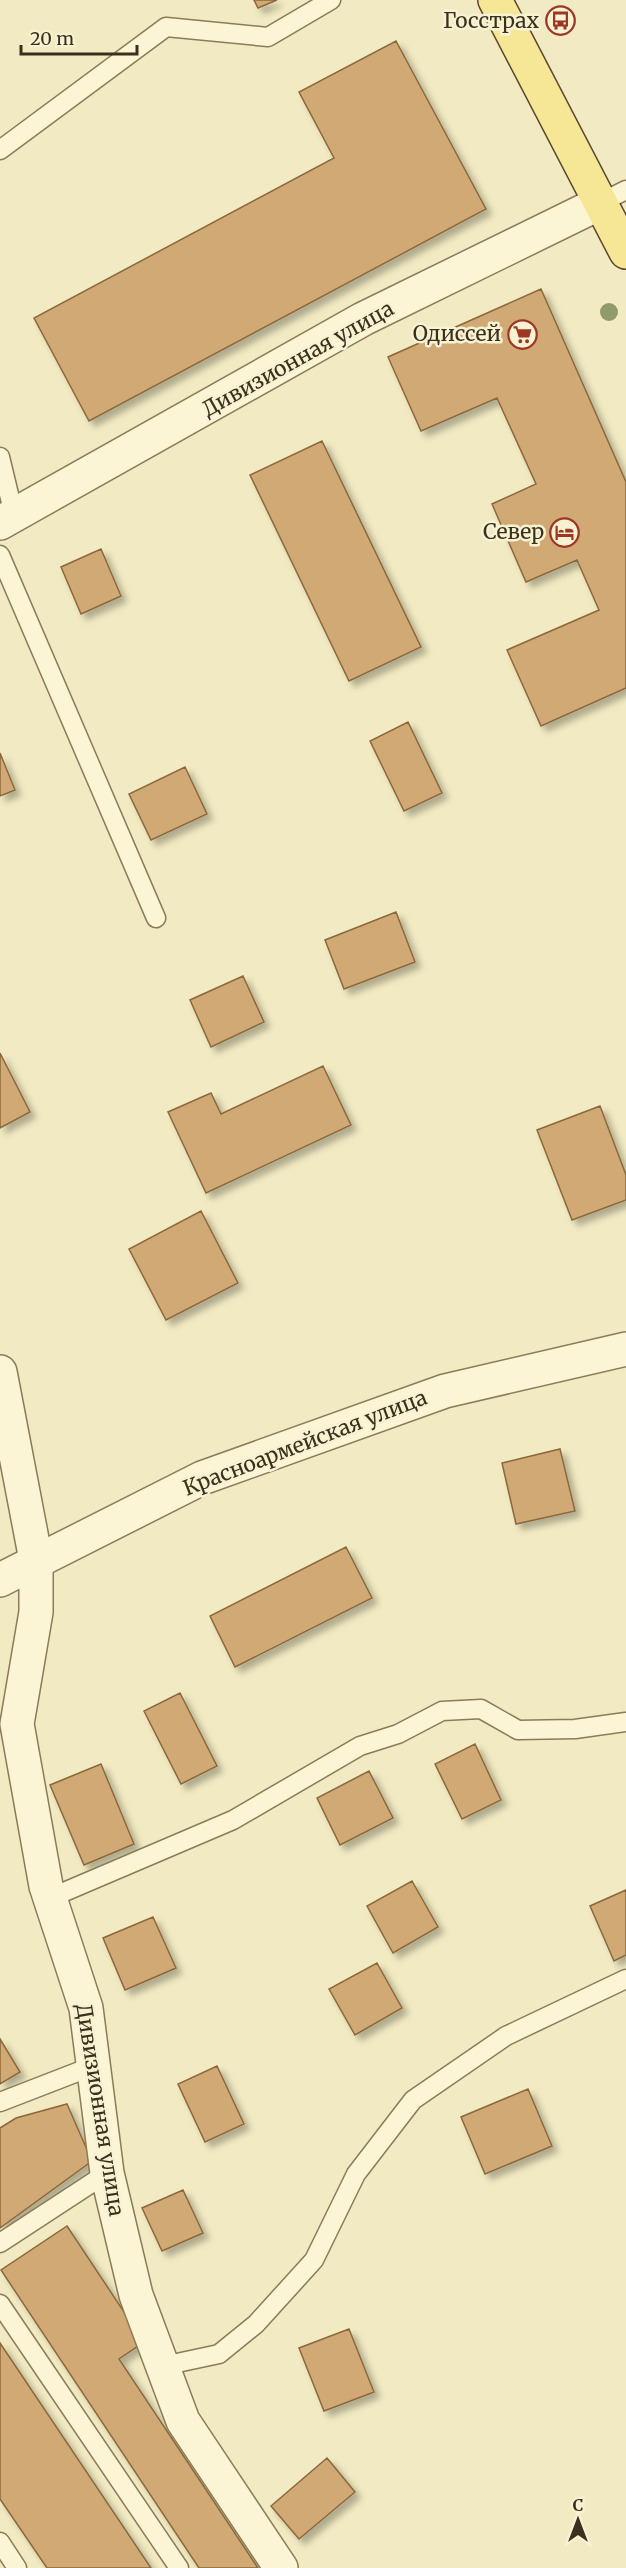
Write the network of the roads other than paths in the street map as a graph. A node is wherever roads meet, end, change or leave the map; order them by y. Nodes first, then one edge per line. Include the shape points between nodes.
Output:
1 (331, 0) edge
2 (495, 0) edge
3 (0, 150) edge
4 (613, 197) edge
5 (626, 252) edge
6 (0, 457) edge
7 (7, 519) edge
8 (0, 555) edge
9 (156, 918) dead end
10 (626, 1349) edge
11 (0, 1372) edge
12 (36, 1560) junction
13 (0, 1580) edge
14 (626, 1722) edge
15 (50, 1898) junction
16 (626, 1979) edge
17 (93, 2066) junction
18 (0, 2102) edge
19 (107, 2173) junction
20 (0, 2243) edge
21 (0, 2304) edge
22 (163, 2366) junction
23 (0, 2542) edge
24 (17, 2568) edge
25 (179, 2568) edge
26 (281, 2568) edge

1 - 3 lane via 268,37 166,27
2 - 4 main road
4 - 5 main road
4 - 7 street, Дивизионная улица via 363,319
6 - 7 lane
8 - 9 lane
10 - 12 street, Красноармейская улица via 434,1395 202,1478
11 - 12 street, Дивизионная улица
12 - 13 street, Красноармейская улица
12 - 15 street, Дивизионная улица via 36,1612 17,1724
14 - 15 lane via 575,1730 518,1730 481,1709 442,1712 398,1734 360,1746 233,1820
15 - 17 street, Дивизионная улица via 86,2008
16 - 22 lane via 506,2036 413,2100 357,2174 314,2260 256,2324 219,2354
17 - 18 lane
17 - 19 street, Дивизионная улица
19 - 20 lane
19 - 22 street, Дивизионная улица via 136,2295
21 - 25 lane
22 - 26 street, Дивизионная улица via 183,2421
23 - 24 lane

